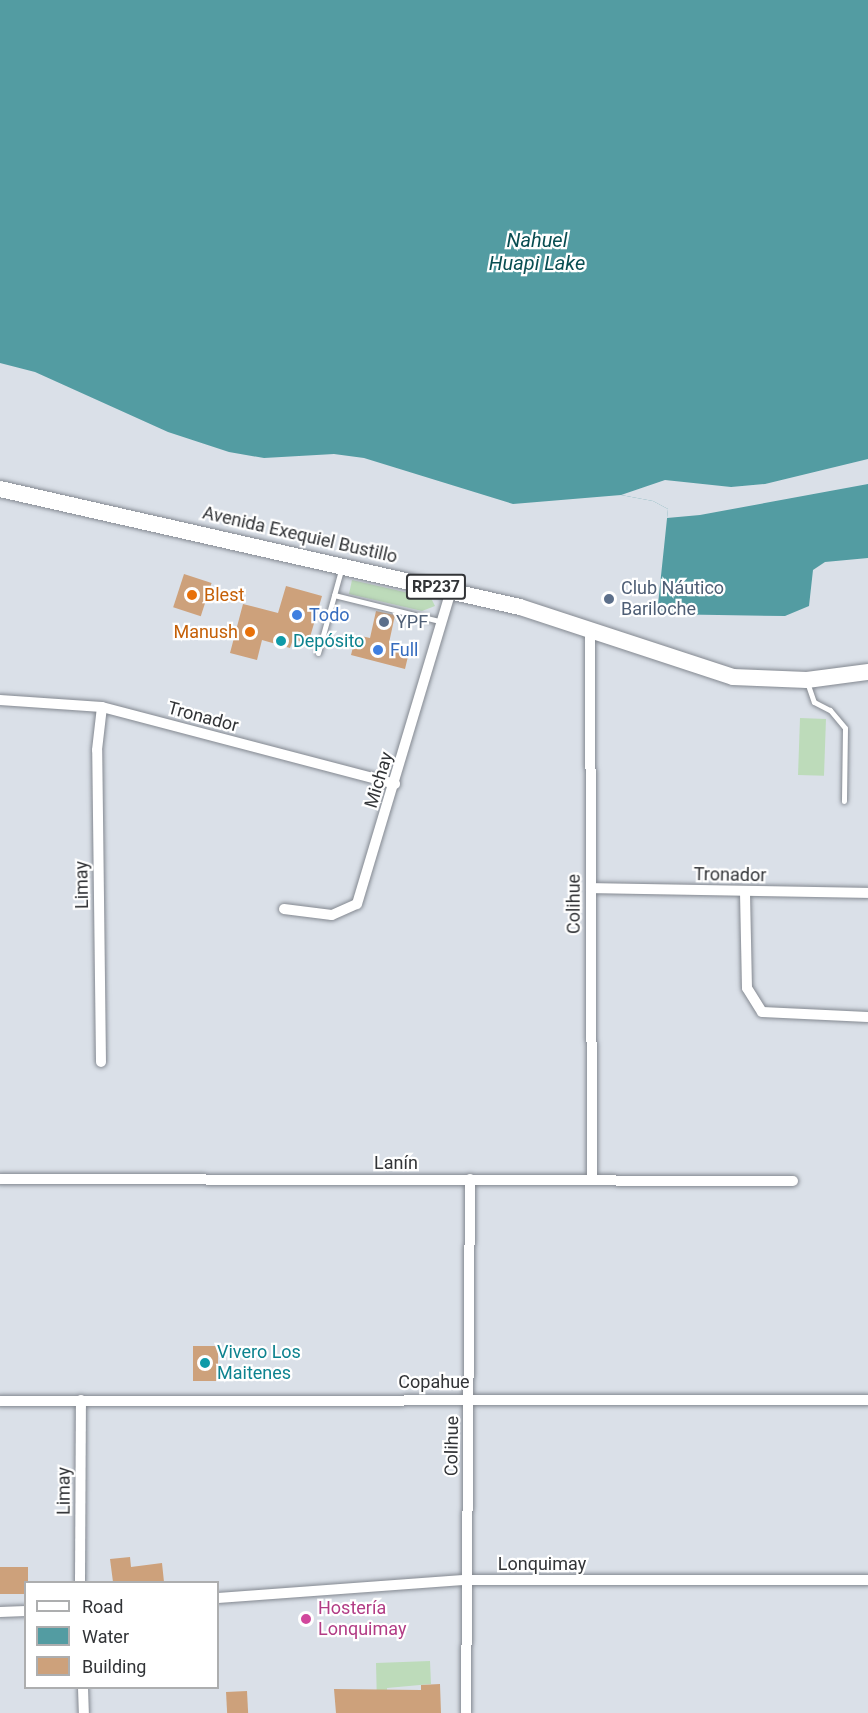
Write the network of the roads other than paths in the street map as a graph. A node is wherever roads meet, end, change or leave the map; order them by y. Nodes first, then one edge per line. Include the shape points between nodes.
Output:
1 (0, 489) edge
2 (342, 564) junction
3 (451, 590) junction
4 (333, 596) junction
5 (443, 622) junction
6 (590, 628) junction
7 (318, 652) dead end
8 (868, 672) edge
9 (807, 680) junction
10 (0, 700) edge
11 (102, 707) junction
12 (395, 784) junction
13 (844, 801) dead end
14 (591, 888) junction
15 (745, 893) junction
16 (868, 893) edge
17 (284, 909) dead end
18 (868, 1017) edge
19 (101, 1062) dead end
20 (0, 1179) edge
21 (470, 1179) junction
22 (592, 1180) junction
23 (793, 1181) dead end
24 (470, 1398) junction
25 (81, 1400) junction
26 (868, 1400) edge
27 (0, 1401) edge
28 (466, 1580) junction
29 (868, 1580) edge
30 (80, 1581) edge
31 (219, 1598) edge
32 (24, 1611) edge
33 (0, 1612) edge
34 (83, 1689) edge
35 (84, 1713) edge
36 (466, 1713) edge

1 - 2 main road, Avenida Exequiel Bustillo / RP237
2 - 3 main road, Avenida Exequiel Bustillo / RP237
2 - 4 lane
3 - 5 street, Michay
3 - 6 main road, Avenida Exequiel Bustillo / RP237
4 - 5 lane
4 - 7 lane
5 - 12 street, Michay
6 - 9 main road, Avenida Exequiel Bustillo / RP237 via 733,677
6 - 14 street, Colihue
8 - 9 main road, Avenida Exequiel Bustillo / RP237
9 - 13 lane via 806,693 830,710 845,728
10 - 11 street, Tronador
11 - 12 street, Tronador
11 - 19 street, Limay via 97,750
12 - 17 street, Michay via 357,904 332,915
14 - 15 street, Tronador
14 - 22 street, Colihue
15 - 16 street, Tronador
15 - 18 street via 747,988 762,1012
20 - 21 street, Lanín
21 - 22 street, Lanín
21 - 24 street, Colihue
22 - 23 street, Lanín
24 - 25 street, Copahue
24 - 26 street, Copahue
24 - 28 street, Colihue
25 - 27 street, Copahue
25 - 30 street, Limay
28 - 29 street, Lonquimay
28 - 31 street, Lonquimay
28 - 36 street, Colihue
32 - 33 street
34 - 35 street

